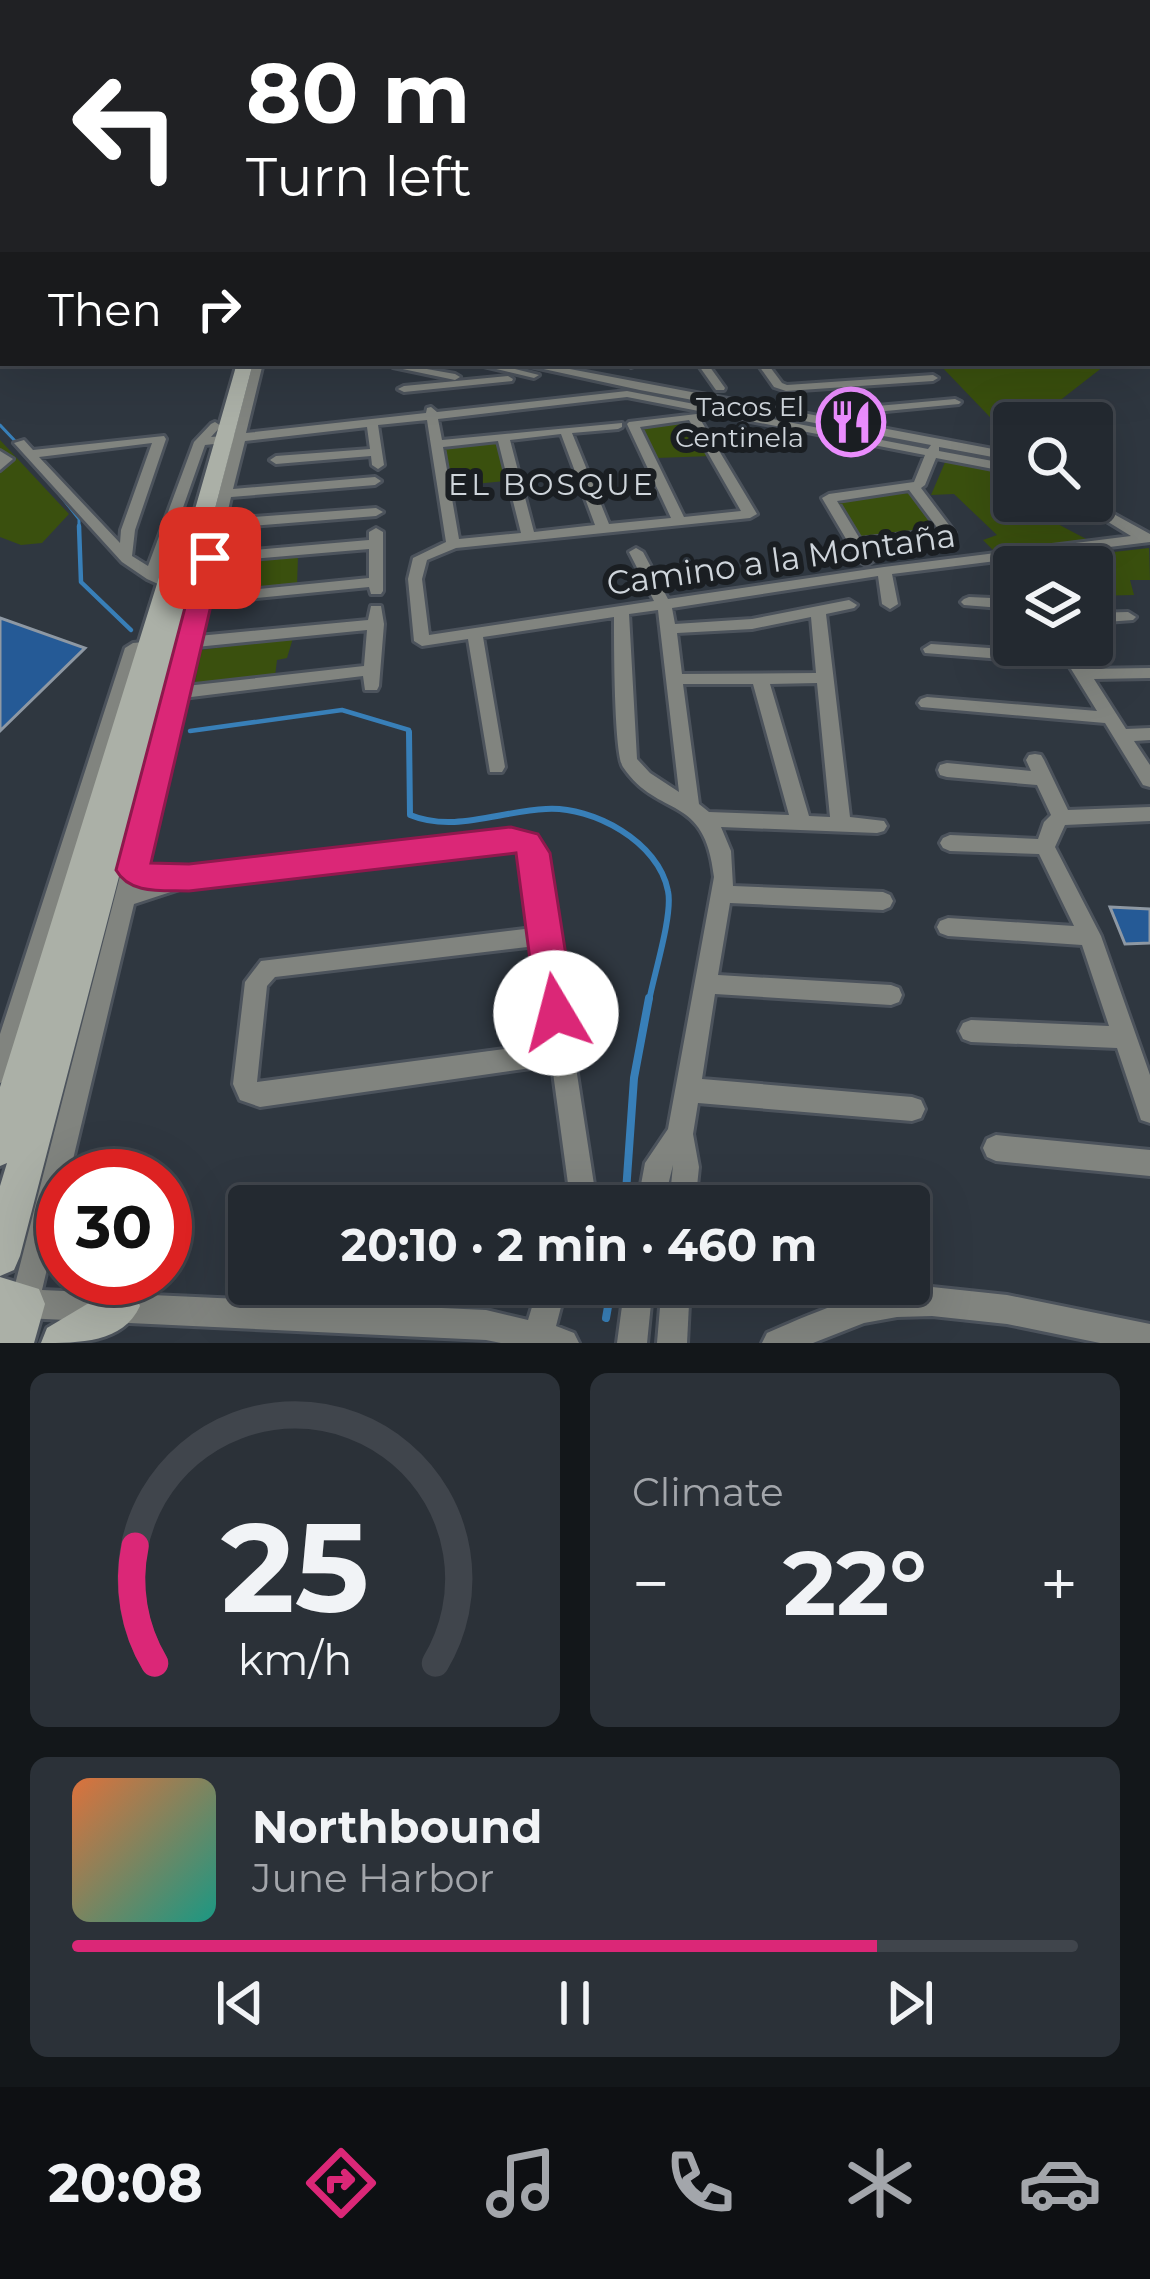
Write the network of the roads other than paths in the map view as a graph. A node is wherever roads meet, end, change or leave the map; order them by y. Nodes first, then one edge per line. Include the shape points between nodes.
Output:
1 (232, 366) edge
2 (244, 366) edge
3 (256, 366) edge
4 (403, 366) edge
5 (532, 366) edge
6 (703, 366) edge
7 (768, 366) edge
8 (922, 366) edge
9 (414, 368) junction
10 (505, 370) edge
11 (575, 378) junction
12 (933, 378) junction
13 (478, 381) junction
14 (644, 386) junction
15 (819, 386) junction
16 (421, 387) junction
17 (404, 389) dead end
18 (596, 392) junction
19 (627, 394) junction
20 (703, 404) junction
21 (431, 412) junction
22 (372, 422) junction
23 (837, 423) junction
24 (617, 425) dead end
25 (566, 431) junction
26 (219, 435) junction
27 (503, 437) junction
28 (279, 441) dead end
29 (436, 444) junction
30 (934, 448) junction
31 (0, 455) edge
32 (993, 455) edge
33 (993, 463) edge
34 (0, 466) edge
35 (376, 467) junction
36 (914, 488) junction
37 (227, 493) junction
38 (1113, 513) edge
39 (1113, 518) edge
40 (680, 522) junction
41 (219, 524) junction
42 (376, 528) junction
43 (604, 530) junction
44 (529, 537) junction
45 (1149, 538) edge
46 (452, 544) junction
47 (855, 544) junction
48 (1089, 546) edge
49 (636, 552) dead end
50 (124, 556) junction
51 (210, 558) junction
52 (993, 559) edge
53 (866, 561) dead end
54 (884, 572) junction
55 (160, 580) junction
56 (376, 582) junction
57 (200, 599) junction
58 (969, 602) dead end
59 (993, 603) edge
60 (890, 604) dead end
61 (664, 605) junction
62 (849, 605) dead end
63 (818, 611) junction
64 (376, 612) junction
65 (621, 612) junction
66 (1128, 616) dead end
67 (1113, 617) edge
68 (670, 629) junction
69 (475, 636) junction
70 (159, 645) junction
71 (931, 649) dead end
72 (993, 654) edge
73 (1077, 666) edge
74 (1109, 666) edge
75 (1150, 673) edge
76 (760, 678) junction
77 (826, 678) junction
78 (675, 679) junction
79 (176, 693) junction
80 (927, 703) dead end
81 (1116, 726) junction
82 (135, 730) junction
83 (1150, 734) edge
84 (496, 767) dead end
85 (947, 770) dead end
86 (1150, 779) edge
87 (698, 814) junction
88 (1150, 814) edge
89 (1062, 818) junction
90 (801, 823) junction
91 (841, 825) junction
92 (877, 826) dead end
93 (950, 843) dead end
94 (1045, 847) junction
95 (133, 870) junction
96 (189, 878) junction
97 (722, 894) junction
98 (126, 898) junction
99 (883, 901) dead end
100 (948, 927) dead end
101 (545, 936) junction
102 (1090, 936) junction
103 (707, 984) junction
104 (890, 995) dead end
105 (970, 1031) dead end
106 (562, 1052) junction
107 (1136, 1052) edge
108 (0, 1072) edge
109 (691, 1090) junction
110 (912, 1109) dead end
111 (1150, 1111) edge
112 (680, 1134) junction
113 (0, 1147) edge
114 (996, 1148) dead end
115 (1150, 1163) edge
116 (581, 1185) edge
117 (654, 1185) edge
118 (684, 1185) edge
119 (0, 1256) edge
120 (550, 1305) edge
121 (637, 1305) edge
122 (675, 1305) edge
123 (119, 1306) junction
124 (12, 1315) edge
125 (1150, 1339) edge
126 (546, 1340) edge
127 (62, 1343) edge
128 (632, 1343) edge
129 (672, 1343) edge
130 (777, 1343) edge

1 - 26 main road
2 - 26 main road
3 - 26 street
4 - 9 street
5 - 11 street
6 - 20 street
7 - 15 street via 781,387
8 - 12 street
9 - 13 street
9 - 16 street
10 - 11 street
10 - 13 street
11 - 14 street
11 - 18 street
12 - 15 street
12 - 23 street via 955,402
13 - 16 street
14 - 18 street
14 - 19 street
14 - 20 street
15 - 23 street
16 - 17 street
18 - 21 street
19 - 20 street
19 - 21 street
20 - 23 street
20 - 40 street via 633,424
20 - 40 street via 750,514
21 - 22 street
21 - 26 street
21 - 29 street
22 - 26 street
22 - 35 street
23 - 30 street
24 - 25 street
25 - 27 street
25 - 43 street
26 - 37 street
26 - 55 main road
26 - 70 main road
27 - 29 street
27 - 44 street
28 - 35 street via 275,464
29 - 46 street
30 - 32 street
30 - 33 street
30 - 36 street
31 - 34 street via 8,459
35 - 37 street
35 - 42 street
36 - 47 street via 830,498
36 - 47 street via 948,533
37 - 41 street
38 - 45 street
39 - 45 street
40 - 43 street
41 - 42 street
41 - 51 street
42 - 51 street
42 - 56 street
43 - 44 street
44 - 46 street
45 - 48 street, Camino a la Montaña
46 - 69 street, Camino a la Montaña via 420,558 422,640
47 - 53 street
49 - 61 street
50 - 50 street via 26,448 160,439
50 - 55 street
51 - 57 street
52 - 54 street, Camino a la Montaña
54 - 60 street
54 - 61 street, Camino a la Montaña
55 - 70 main road
56 - 57 street
56 - 64 street
57 - 70 street
58 - 59 street
61 - 65 street, Camino a la Montaña
61 - 68 street
62 - 63 street
63 - 68 street
63 - 77 street
64 - 70 street
64 - 79 street via 371,678
65 - 69 street, Camino a la Montaña
65 - 87 street via 628,761
66 - 67 street
68 - 78 street
69 - 84 street
70 - 79 street
70 - 82 main road
71 - 72 street
73 - 81 street
74 - 75 street
76 - 77 street
76 - 78 street
76 - 90 street
77 - 91 street
78 - 87 street
79 - 82 street
80 - 81 street
81 - 83 street
81 - 86 street
82 - 95 street
82 - 108 street
82 - 113 main road
82 - 119 main road
85 - 89 street via 1038,770
87 - 90 street
87 - 97 street via 724,849
88 - 89 street
89 - 94 street
90 - 91 street
91 - 92 street
93 - 94 street
94 - 102 street
95 - 96 street
95 - 98 street
96 - 98 street
96 - 101 street via 511,840 533,853
97 - 99 street
97 - 103 street
98 - 124 street
100 - 102 street
101 - 106 street
101 - 106 street via 269,968 256,982 245,1084 260,1095
102 - 107 street
103 - 104 street
103 - 109 street
105 - 107 street
106 - 116 street
107 - 111 street
109 - 110 street
109 - 112 street
112 - 117 street via 658,1162
112 - 118 street
114 - 115 street
120 - 126 street
121 - 128 street
122 - 129 street
123 - 124 street
123 - 126 street via 486,1324
123 - 127 main road
125 - 130 street via 986,1308 904,1303

